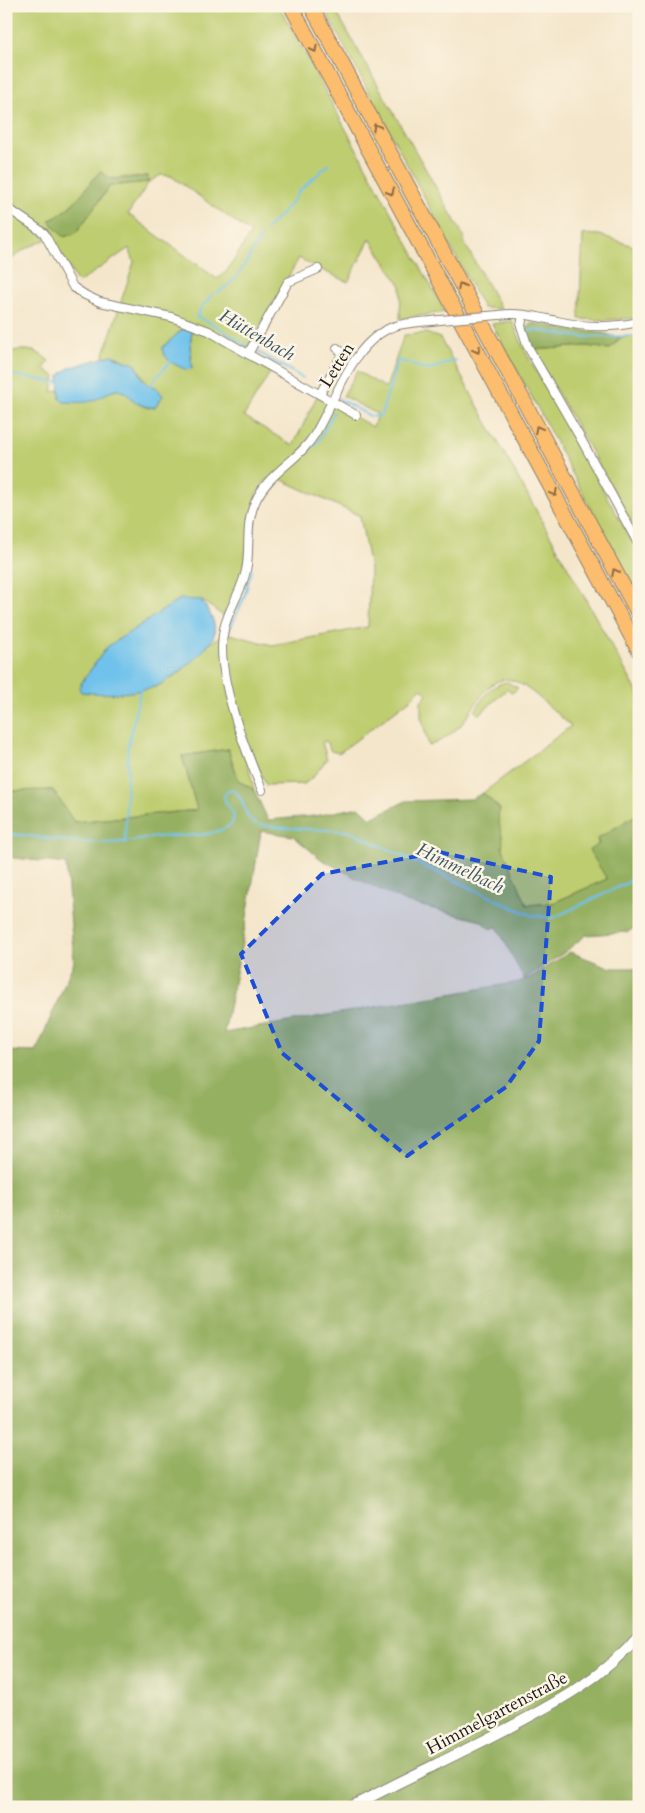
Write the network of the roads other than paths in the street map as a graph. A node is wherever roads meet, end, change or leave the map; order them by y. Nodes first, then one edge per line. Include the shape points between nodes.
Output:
1 (291, 6) edge
2 (311, 6) edge
3 (6, 207) edge
4 (318, 269) dead end
5 (523, 315) junction
6 (639, 322) edge
7 (337, 348) dead end
8 (248, 354) junction
9 (320, 394) junction
10 (333, 401) junction
11 (356, 414) dead end
12 (639, 545) edge
13 (639, 614) edge
14 (639, 651) edge
15 (262, 790) dead end
16 (639, 1635) edge
17 (355, 1805) edge

1 -> 14 highway
13 -> 2 highway
3 - 8 street, Letten via 44,233 73,287 84,295 100,302 190,323 222,337
4 - 8 street via 288,282
5 - 6 street, Letten via 590,326
5 - 10 street, Letten, bridge via 397,326 377,337 355,360
5 - 12 street via 521,326 528,347
7 - 9 street via 343,353
8 - 9 street, Letten
9 - 10 street, Letten
10 - 11 street
10 - 15 street via 311,441 269,479 257,498 248,528 244,579 224,628 224,670 244,747
16 - 17 street, Himmelgartenstraße via 599,1675 554,1703

